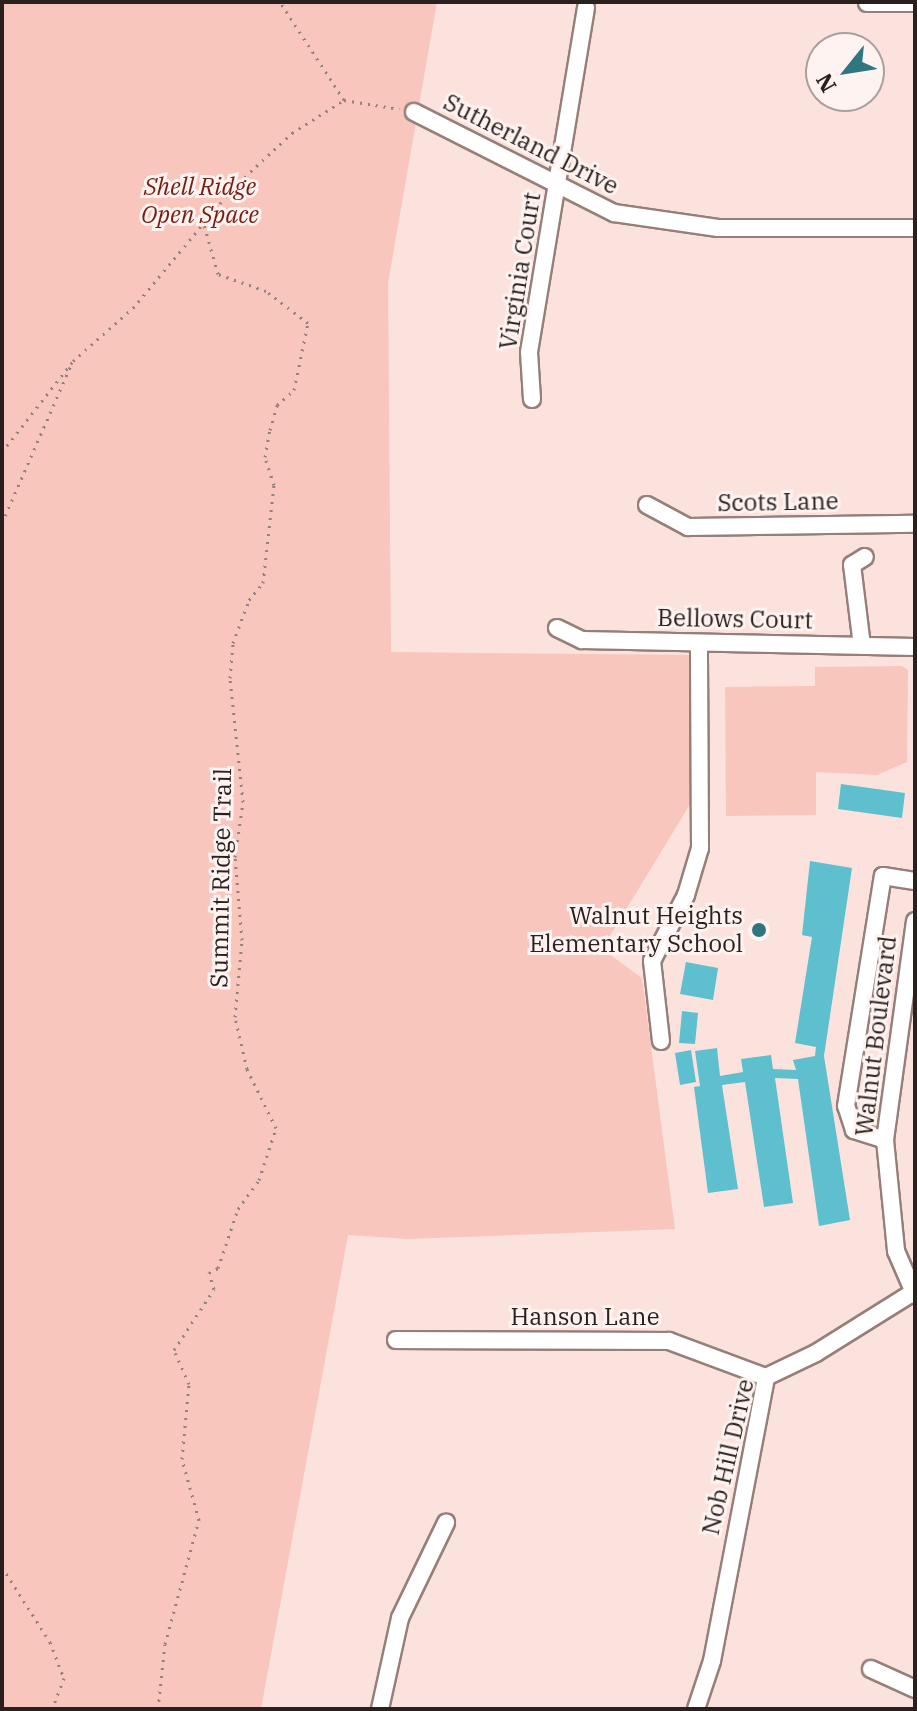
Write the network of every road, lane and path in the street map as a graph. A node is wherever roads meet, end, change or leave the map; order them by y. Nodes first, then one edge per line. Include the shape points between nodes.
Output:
1 (280, 2) edge
2 (867, 3) edge
3 (915, 3) edge
4 (586, 8) dead end
5 (344, 100) junction
6 (414, 112) joint
7 (557, 185) junction
8 (203, 221) junction
9 (915, 228) edge
10 (73, 361) junction
11 (532, 399) dead end
12 (2, 452) edge
13 (647, 505) dead end
14 (2, 523) edge
15 (915, 524) edge
16 (865, 557) dead end
17 (557, 628) dead end
18 (699, 643) junction
19 (862, 646) junction
20 (915, 647) edge
21 (915, 881) edge
22 (915, 921) edge
23 (661, 1041) dead end
24 (885, 1140) junction
25 (914, 1294) edge
26 (396, 1340) dead end
27 (766, 1377) junction
28 (446, 1523) dead end
29 (2, 1567) edge
30 (871, 1669) dead end
31 (915, 1689) edge
32 (52, 1709) edge
33 (158, 1709) edge
34 (380, 1709) edge
35 (696, 1709) edge

1 - 5 path
2 - 3 street
4 - 7 street, Virginia Court
5 - 6 path
5 - 8 path via 292,133
6 - 7 street, Sutherland Drive
7 - 9 street, Sutherland Drive via 614,213 718,228
7 - 11 street, Virginia Court via 529,352
8 - 10 path via 133,308
8 - 33 path, Summit Ridge Trail via 218,274 266,291 308,323 294,390 277,405 270,430 265,457 274,485 263,583 249,600 233,643 230,678 243,802 235,857 242,940 235,1017 247,1069 276,1128 259,1180 238,1209 218,1268 209,1273 214,1289 174,1350 189,1384 182,1459 199,1520 165,1644
10 - 12 path
10 - 14 path
13 - 15 street, Scots Lane via 688,527
16 - 19 street via 852,565
17 - 18 street, Bellows Court via 582,640
18 - 19 street, Bellows Court
18 - 23 street via 700,848 686,895 652,961
19 - 20 street, Bellows Court
21 - 24 street via 883,876 846,1106 854,1130
22 - 24 street, Walnut Boulevard
24 - 25 street, Walnut Boulevard via 896,1251
25 - 27 street, Nob Hill Drive
26 - 27 street, Hanson Lane via 669,1341
27 - 35 street, Nob Hill Drive via 712,1661
28 - 34 street via 400,1618
29 - 32 path via 50,1642 64,1678
30 - 31 street

